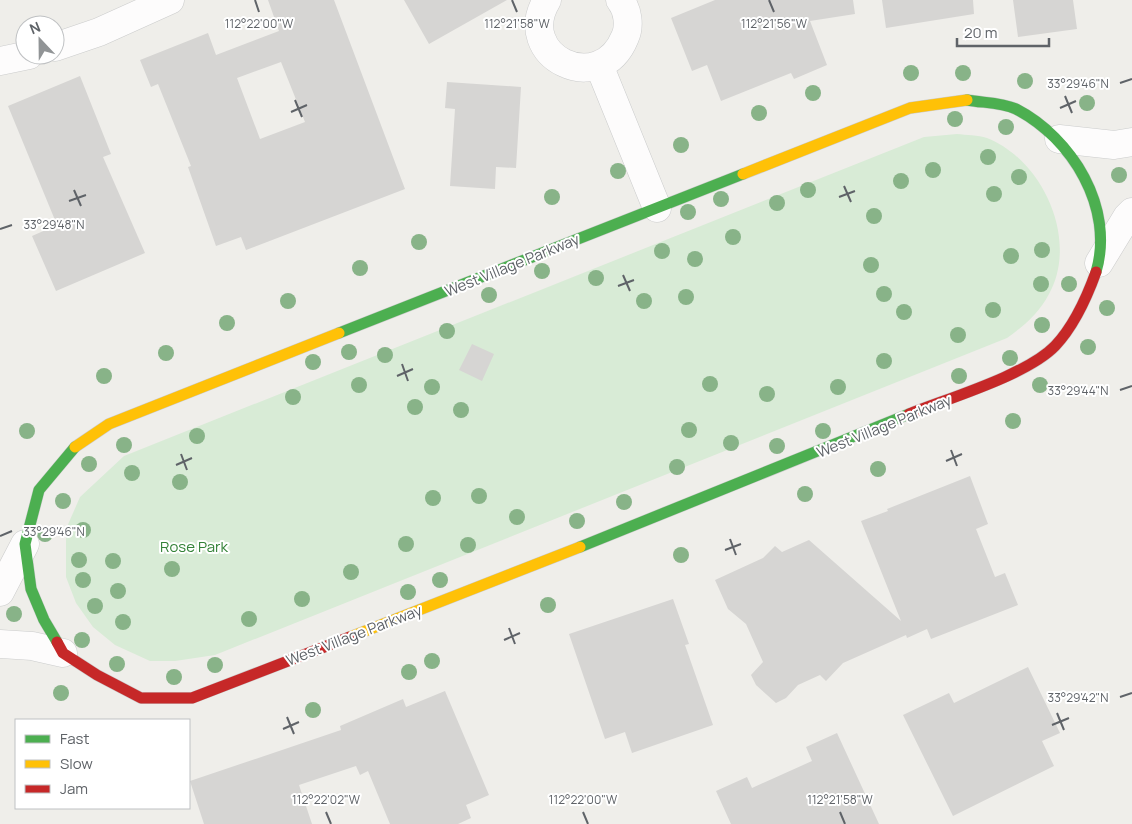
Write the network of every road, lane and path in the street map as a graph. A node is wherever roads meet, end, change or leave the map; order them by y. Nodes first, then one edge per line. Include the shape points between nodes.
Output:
1 (170, 0) edge
2 (547, 0) edge
3 (620, 0) edge
4 (65, 43) edge
5 (15, 58) edge
6 (0, 61) edge
7 (599, 66) junction
8 (1059, 139) junction
9 (1132, 142) edge
10 (657, 208) junction
11 (1132, 212) edge
12 (1099, 263) junction
13 (26, 544) junction
14 (0, 592) edge
15 (0, 644) edge
16 (63, 653) junction

1 - 4 street via 99,32
2 - 7 street via 541,9 539,23 547,50 570,66
3 - 7 street via 628,18 627,33 612,58
5 - 6 street
7 - 10 street
8 - 9 street, West Village Parkway via 1114,145
8 - 10 street, West Village Parkway via 1015,109 967,100 910,108
8 - 12 street, West Village Parkway via 1083,173 1101,224
10 - 13 street, West Village Parkway via 108,424 74,447 39,490
11 - 12 street, West Village Parkway
12 - 16 street, West Village Parkway via 1084,302 1056,345 1029,366 192,698 141,698
13 - 14 street, West Village Parkway
13 - 16 street, West Village Parkway via 31,589
15 - 16 street, West Village Parkway via 32,646

